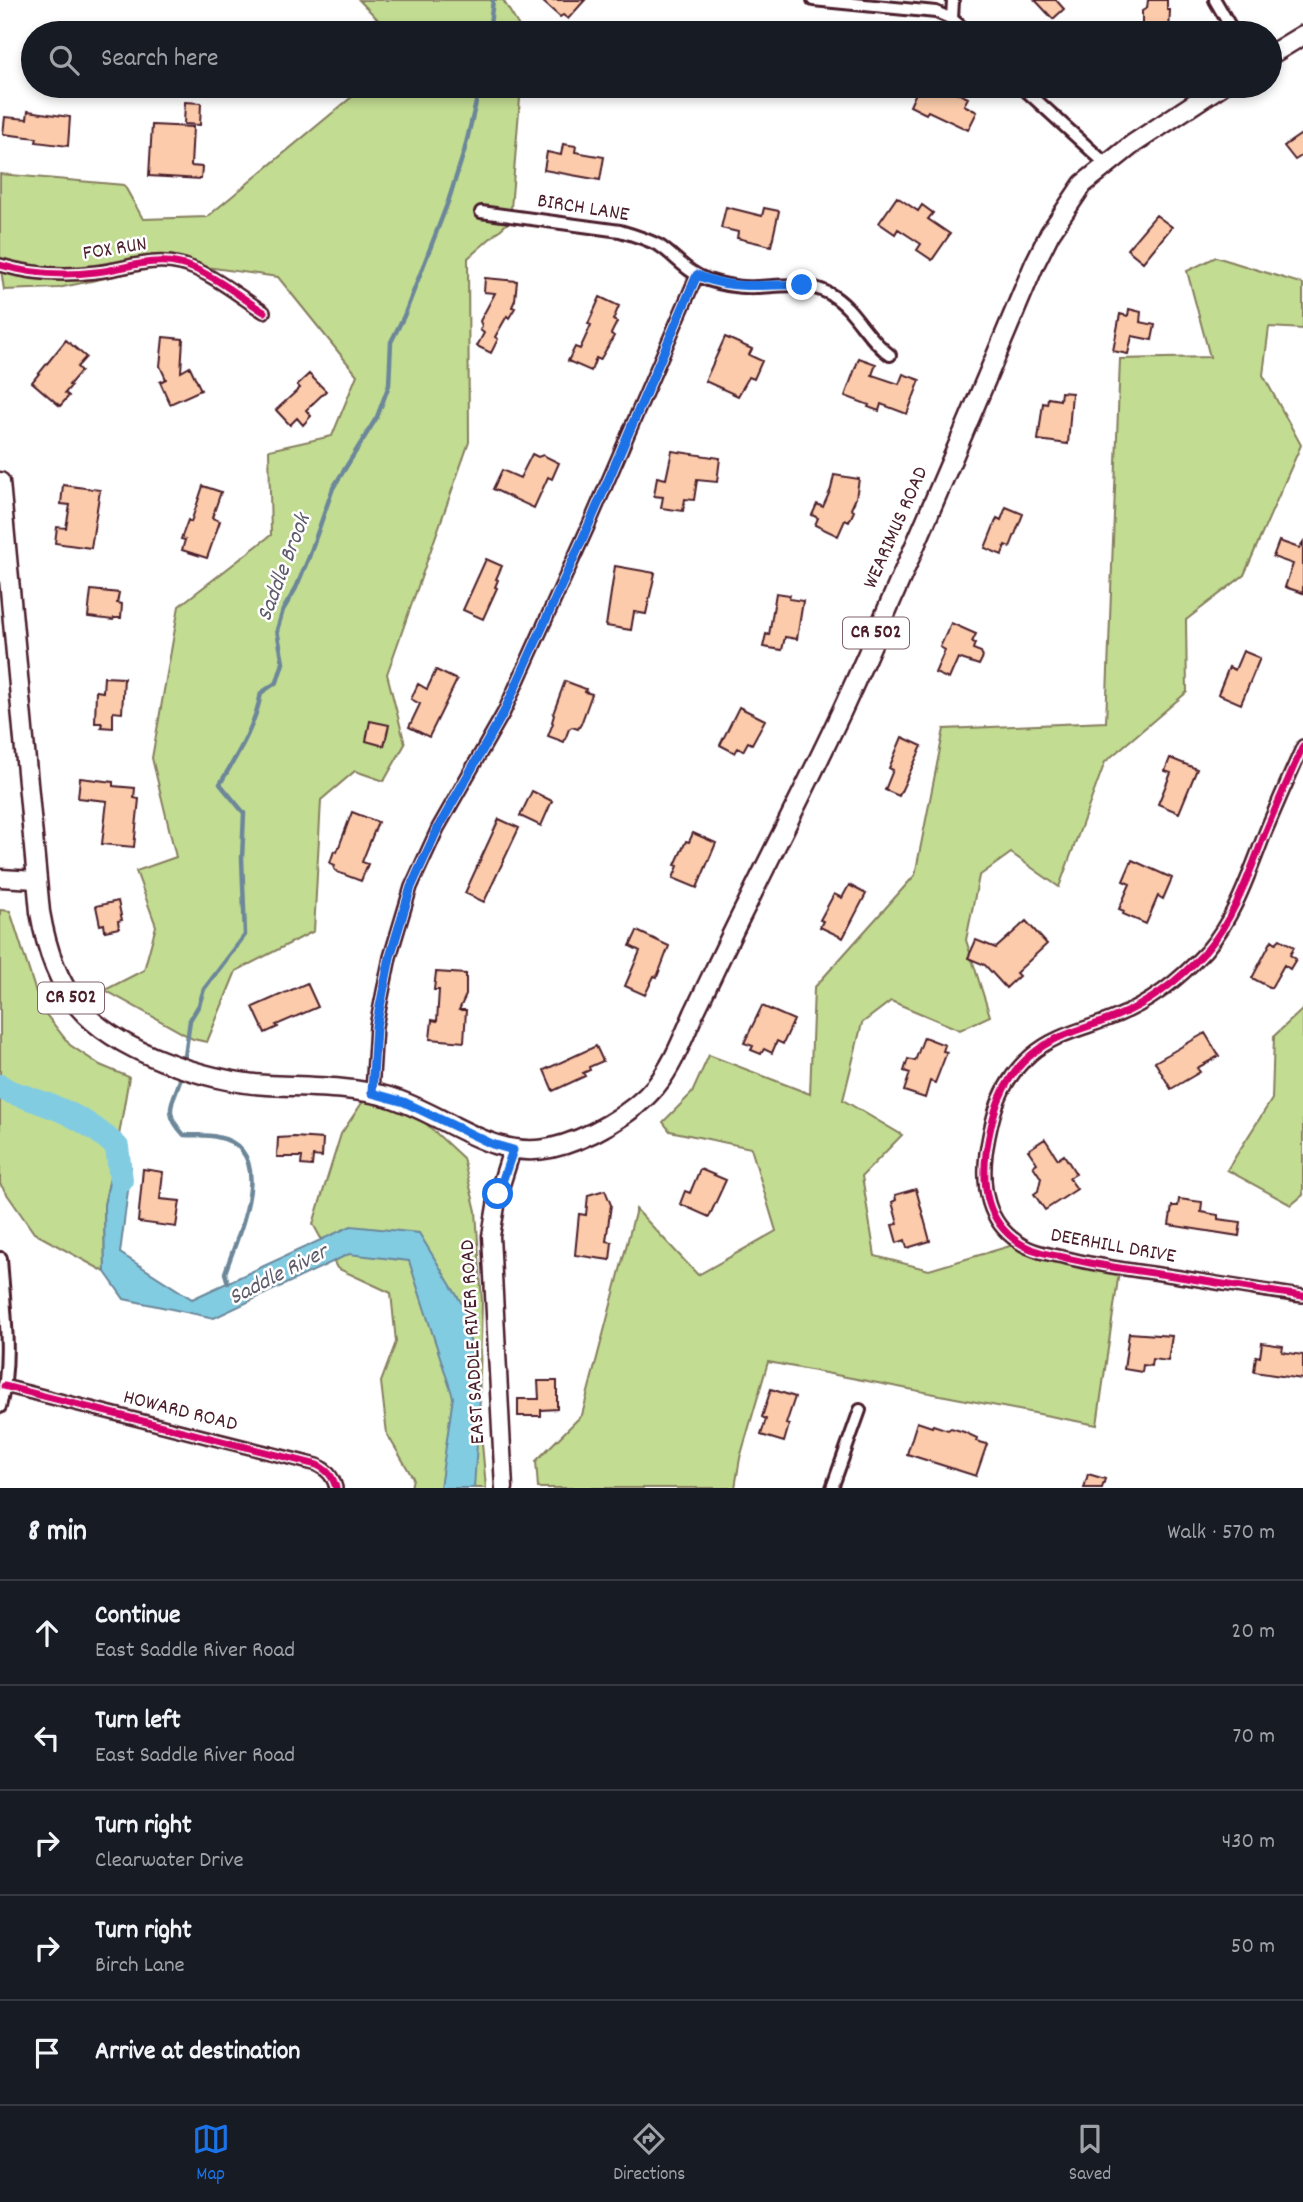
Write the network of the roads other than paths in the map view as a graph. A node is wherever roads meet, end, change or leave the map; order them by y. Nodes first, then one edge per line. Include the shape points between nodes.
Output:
1 (813, 0) edge
2 (953, 0) edge
3 (1215, 0) edge
4 (952, 19) junction
5 (955, 21) edge
6 (1227, 21) edge
7 (1303, 35) edge
8 (1282, 48) edge
9 (1034, 98) edge
10 (1203, 98) edge
11 (1106, 164) junction
12 (481, 212) dead end
13 (0, 265) edge
14 (697, 275) junction
15 (264, 312) dead end
16 (890, 355) dead end
17 (0, 482) edge
18 (1303, 746) edge
19 (4, 878) edge
20 (36, 880) junction
21 (372, 1093) junction
22 (513, 1150) junction
23 (1, 1258) edge
24 (1303, 1296) edge
25 (4, 1386) junction
26 (0, 1407) edge
27 (860, 1410) dead end
28 (836, 1487) edge
29 (337, 1488) edge
30 (504, 1488) edge

1 - 4 street via 936,12
2 - 4 street
3 - 6 street
4 - 5 street
7 - 8 main road
9 - 11 street
10 - 11 main road, WEARIMUS ROAD / CR 502
11 - 22 main road, WEARIMUS ROAD / CR 502 via 1064,209 1035,263 845,704 665,1074 638,1104 605,1126 551,1148
12 - 14 street, BIRCH LANE via 641,237
13 - 15 street, FOX RUN via 71,274 146,262 181,264
14 - 16 street, BIRCH LANE via 728,285 786,284 817,289 843,303 875,344
14 - 21 street via 504,712 438,828 411,887 376,1027
17 - 20 main road, CR 502
18 - 24 street, DEERHILL DRIVE via 1238,901 1209,947 1143,1003 1066,1033 1024,1061 997,1101 983,1175 996,1220 1034,1250 1090,1264
19 - 20 main road
20 - 21 main road, CR 502 via 41,921 58,974 73,1001 113,1038 193,1072 246,1084
21 - 22 main road, CR 502 via 404,1102
22 - 30 main road, EAST SADDLE RIVER ROAD via 498,1194 491,1236
23 - 25 street via 7,1358
25 - 26 street
25 - 29 street, HOWARD ROAD via 317,1465
27 - 28 street

